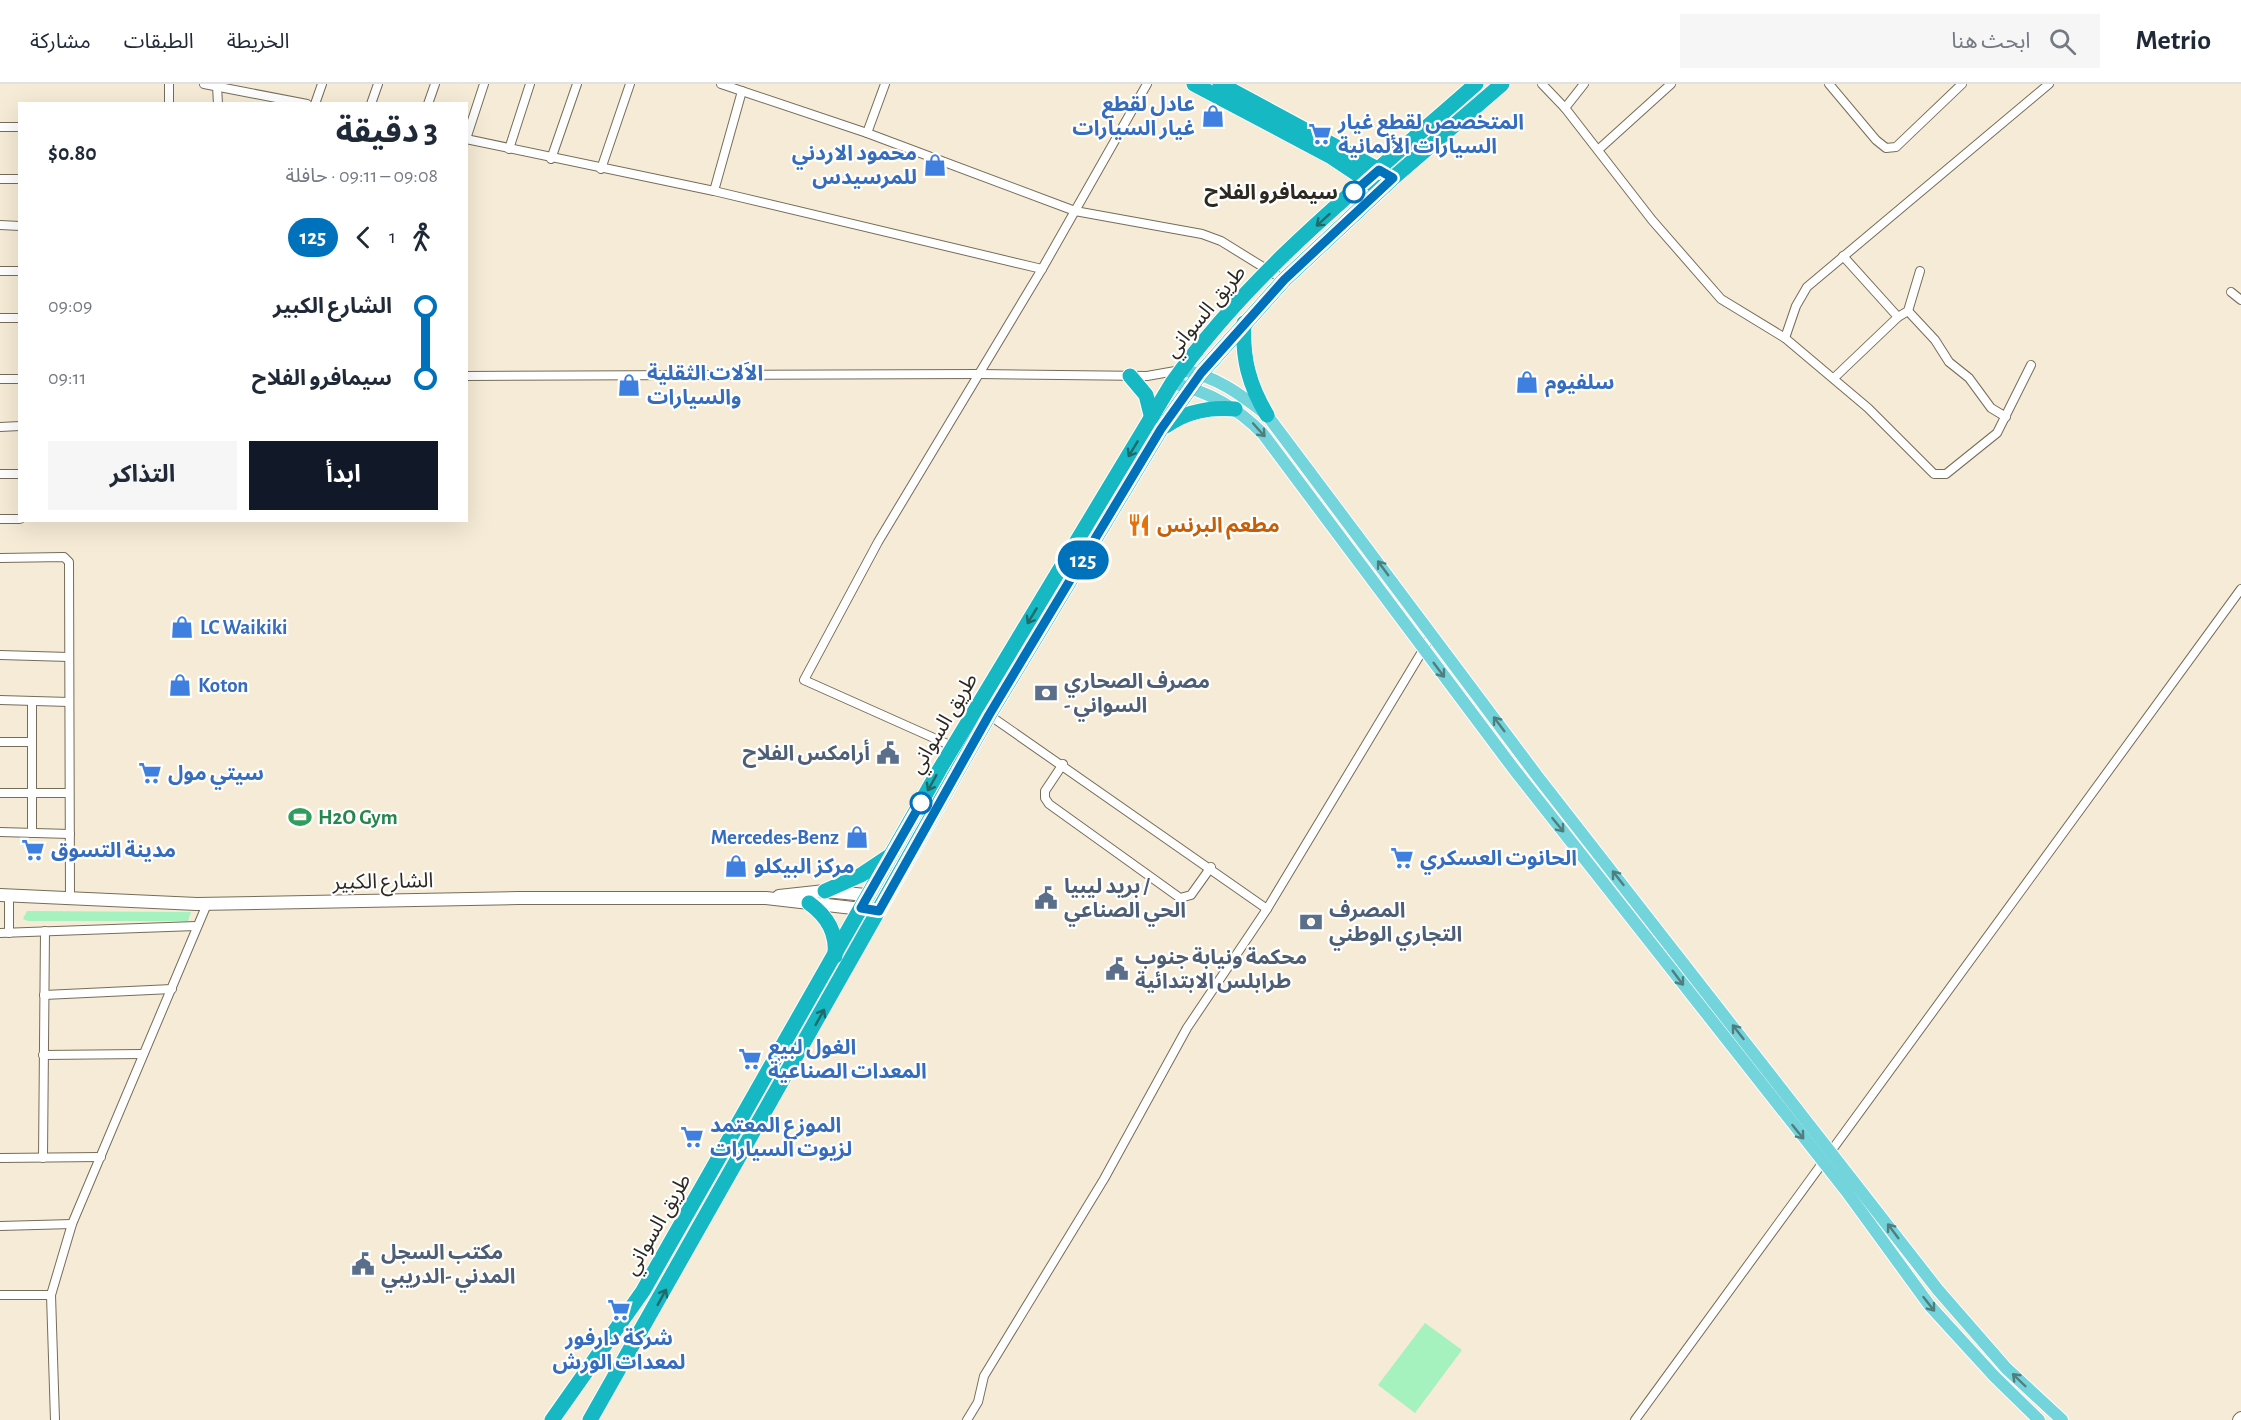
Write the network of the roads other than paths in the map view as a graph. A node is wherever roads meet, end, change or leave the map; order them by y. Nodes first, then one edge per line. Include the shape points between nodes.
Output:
1 (169, 84) edge
2 (204, 84) edge
3 (322, 84) edge
4 (378, 84) edge
5 (435, 84) edge
6 (483, 84) edge
7 (530, 84) edge
8 (577, 84) edge
9 (630, 84) edge
10 (721, 84) edge
11 (885, 84) edge
12 (1147, 84) edge
13 (1194, 84) edge
14 (1220, 84) edge
15 (1476, 84) edge
16 (1502, 84) edge
17 (1542, 84) edge
18 (1584, 84) edge
19 (1671, 84) edge
20 (1829, 84) edge
21 (1962, 84) edge
22 (2049, 84) edge
23 (218, 86) junction
24 (742, 91) junction
25 (169, 102) edge
26 (218, 102) edge
27 (297, 102) edge
28 (316, 102) edge
29 (373, 102) edge
30 (429, 102) edge
31 (1564, 108) junction
32 (0, 127) edge
33 (18, 127) edge
34 (468, 133) edge
35 (867, 133) junction
36 (468, 139) edge
37 (509, 149) junction
38 (1598, 150) junction
39 (551, 159) junction
40 (601, 169) junction
41 (1379, 170) junction
42 (0, 178) edge
43 (1393, 178) junction
44 (18, 179) edge
45 (1367, 181) junction
46 (1380, 190) junction
47 (714, 191) junction
48 (1075, 211) junction
49 (0, 225) edge
50 (18, 226) edge
51 (1843, 256) junction
52 (1042, 269) junction
53 (1268, 269) junction
54 (0, 271) edge
55 (18, 271) edge
56 (1920, 271) dead end
57 (1284, 280) junction
58 (2230, 292) dead end
59 (2241, 300) edge
60 (1908, 311) junction
61 (1898, 317) junction
62 (0, 318) edge
63 (18, 318) edge
64 (1244, 323) junction
65 (1785, 338) junction
66 (2031, 365) dead end
67 (1182, 370) junction
68 (1201, 373) junction
69 (978, 374) junction
70 (468, 376) edge
71 (1130, 376) junction
72 (1147, 376) junction
73 (1834, 378) junction
74 (0, 379) edge
75 (18, 379) edge
76 (1172, 383) junction
77 (1191, 388) junction
78 (1235, 409) junction
79 (1267, 415) junction
80 (2006, 417) junction
81 (1157, 424) junction
82 (18, 426) edge
83 (0, 427) edge
84 (0, 474) edge
85 (18, 474) edge
86 (0, 519) edge
87 (18, 519) edge
88 (0, 558) edge
89 (2241, 589) edge
90 (1432, 635) junction
91 (1424, 651) junction
92 (0, 655) edge
93 (69, 657) junction
94 (0, 700) edge
95 (32, 701) junction
96 (69, 702) junction
97 (989, 715) junction
98 (0, 742) edge
99 (32, 742) junction
100 (954, 747) junction
101 (1064, 764) junction
102 (0, 793) edge
103 (32, 793) junction
104 (69, 793) junction
105 (0, 832) edge
106 (32, 833) junction
107 (70, 834) junction
108 (893, 854) junction
109 (1211, 867) junction
110 (825, 891) junction
111 (4, 895) edge
112 (886, 897) junction
113 (766, 898) junction
114 (70, 899) junction
115 (864, 901) junction
116 (809, 903) junction
117 (207, 904) junction
118 (1267, 909) junction
119 (879, 911) junction
120 (196, 926) junction
121 (45, 931) junction
122 (4, 933) edge
123 (834, 958) junction
124 (172, 989) junction
125 (44, 995) junction
126 (142, 1054) junction
127 (43, 1055) junction
128 (1832, 1152) junction
129 (101, 1157) junction
130 (0, 1158) edge
131 (42, 1158) junction
132 (1822, 1163) junction
133 (72, 1224) junction
134 (0, 1226) edge
135 (0, 1295) edge
136 (51, 1295) junction
137 (55, 1420) edge
138 (552, 1420) edge
139 (590, 1420) edge
140 (967, 1420) edge
141 (1635, 1420) edge
142 (2039, 1420) edge
143 (2061, 1420) edge

1 - 25 street
2 - 23 street
3 - 28 street
4 - 29 street
5 - 30 street
6 - 34 street
7 - 37 street
8 - 39 street
9 - 40 street
10 - 24 street
11 - 35 street
12 - 48 street
13 - 45 highway via 1330,156
14 - 41 highway
15 - 41 highway, طريق السواني
16 - 43 highway, طريق السواني
17 - 31 street
18 - 31 street
19 - 38 street
20 - 21 street via 1886,148 1896,147
22 - 51 street
23 - 26 street
23 - 27 street
24 - 35 street
24 - 47 street
31 - 38 street
32 - 33 street
35 - 48 street
36 - 37 street
37 - 39 street
38 - 65 street via 1721,299
39 - 40 street
40 - 47 street
41 - 43 highway
41 - 45 highway, طريق السواني
42 - 44 street
43 - 46 highway, طريق السواني
45 - 46 highway
45 -> 53 highway, طريق السواني
46 - 57 highway, طريق السواني
47 - 52 street
48 - 52 street
48 - 53 street via 1202,234
49 - 50 street
51 - 61 street
51 - 65 street via 1807,287
52 - 69 street
53 - 57 street
53 - 67 highway, طريق السواني via 1208,333
54 - 55 street
56 - 60 street
57 - 64 highway, طريق السواني
58 - 59 street
60 - 61 street
60 - 80 street via 1935,340 1948,362 1969,378 1991,408
61 - 73 street
62 - 63 street
64 - 68 highway, طريق السواني
64 - 79 highway via 1249,380
65 - 73 street
66 - 80 street
67 - 68 main road
67 - 72 street
67 - 76 highway, طريق السواني
68 - 77 highway, طريق السواني
68 - 79 main road via 1236,391
69 - 70 street
69 - 71 street
69 - 100 street via 878,542 804,680
71 - 72 street
71 - 81 highway via 1146,395
72 - 76 street
73 - 80 street via 1929,470 1940,476 1997,434
74 - 75 street
76 - 77 main road
76 - 81 highway, طريق السواني
77 - 78 main road
77 - 81 highway, طريق السواني
78 - 81 highway via 1196,411
78 -> 91 main road via 1263,434
90 -> 79 main road
81 - 97 highway, طريق السواني
81 -> 100 highway, طريق السواني
82 - 83 street
84 - 85 street
86 - 87 street
88 - 93 street via 68,559
89 - 128 street
90 - 91 street
128 -> 90 main road via 1538,777
91 - 118 street
91 -> 132 main road
92 - 93 street
93 - 96 street
94 - 95 street
95 - 96 street
95 - 99 street
96 - 104 street
97 - 101 street
97 - 112 highway, طريق السواني
98 - 99 street
99 - 103 street
100 -> 108 highway, طريق السواني
101 - 109 street
101 - 109 street via 1046,791 1049,804 1180,898 1191,895
102 - 103 street
103 - 104 street
103 - 106 street
104 - 107 street
105 - 106 street
106 - 107 street
107 - 114 street
108 - 110 highway via 861,875
108 - 115 highway, طريق السواني
109 - 118 street
110 - 113 street, الشارع الكبير
110 - 115 street, الشارع الكبير
111 - 114 street, الشارع الكبير
111 - 122 street
112 - 115 street, الشارع الكبير
112 - 119 highway, طريق السواني
113 - 116 street, الشارع الكبير
113 - 117 street, الشارع الكبير
114 - 117 street, الشارع الكبير
115 - 116 street, الشارع الكبير
115 - 119 street, الشارع الكبير
115 - 123 highway, طريق السواني
116 - 123 highway via 828,921 833,932
117 - 120 street
118 - 140 street via 1187,1028 1104,1179 984,1376 978,1402
139 -> 119 highway, طريق السواني
120 - 121 street
120 - 124 street
121 - 122 street
121 - 125 street
123 - 138 highway, طريق السواني via 638,1298
124 - 125 street
124 - 126 street
125 - 127 street
126 - 127 street
126 - 129 street
127 - 131 street
128 - 132 street
143 -> 128 main road via 1979,1339
129 - 131 street
129 - 133 street
130 - 131 street
132 - 141 street
132 -> 142 main road via 1930,1306
133 - 134 street
133 - 136 street
135 - 136 street
136 - 137 street

